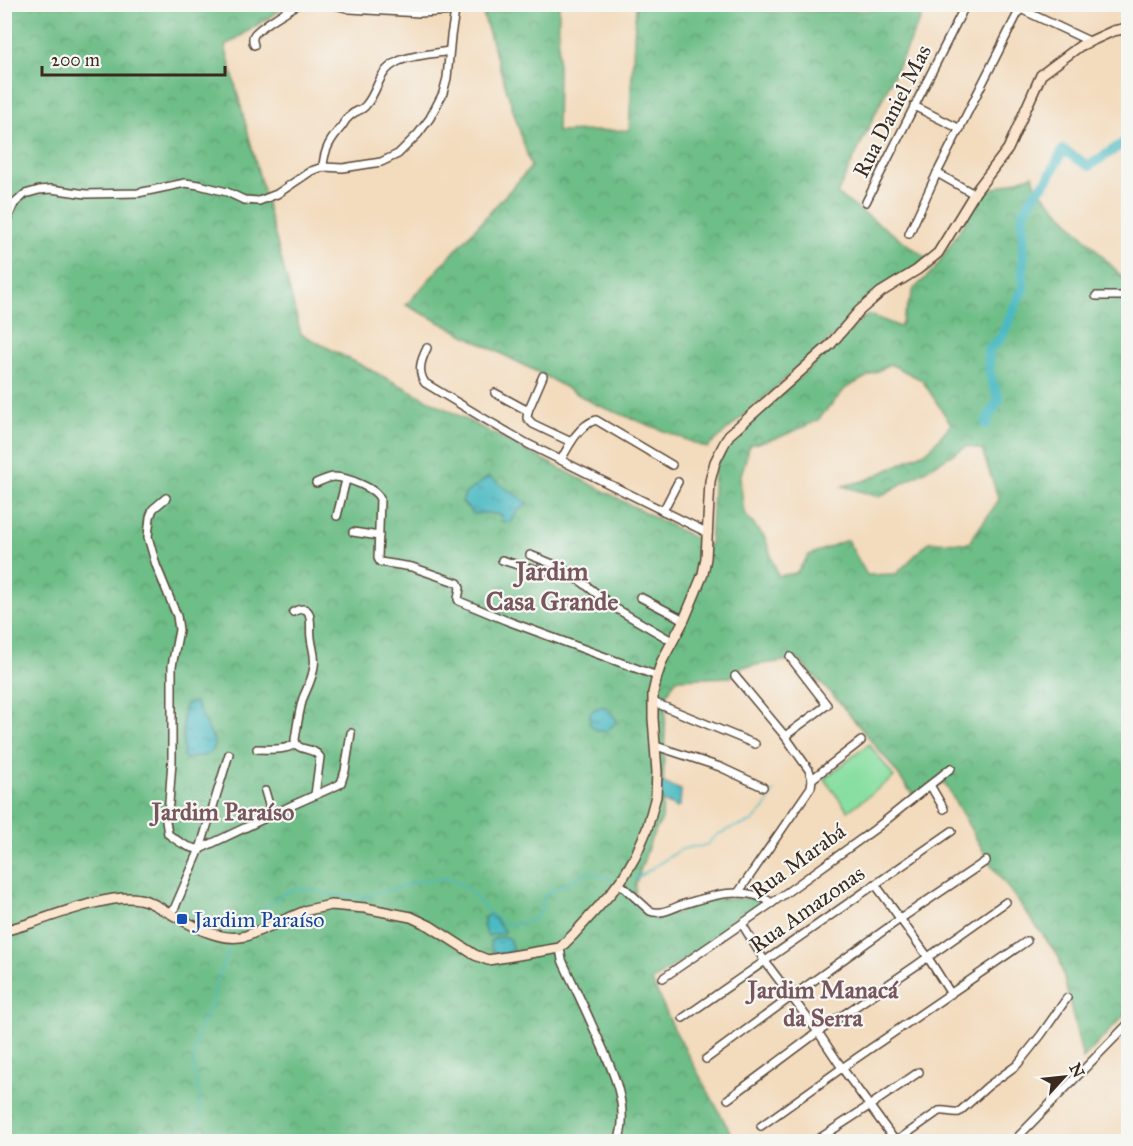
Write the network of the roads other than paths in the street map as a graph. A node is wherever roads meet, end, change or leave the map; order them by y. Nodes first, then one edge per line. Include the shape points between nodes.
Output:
1 (299, 4) edge
2 (331, 4) edge
3 (473, 4) edge
4 (966, 4) edge
5 (1010, 4) edge
6 (1117, 4) edge
7 (1020, 9) junction
8 (1128, 10) edge
9 (456, 11) junction
10 (1128, 28) edge
11 (1089, 41) junction
12 (254, 45) dead end
13 (449, 51) junction
14 (914, 106) junction
15 (960, 129) junction
16 (323, 167) junction
17 (937, 173) junction
18 (974, 194) junction
19 (866, 202) dead end
20 (4, 227) edge
21 (909, 234) dead end
22 (1096, 296) dead end
23 (1128, 296) edge
24 (427, 348) dead end
25 (543, 376) dead end
26 (495, 393) dead end
27 (528, 411) junction
28 (571, 442) junction
29 (561, 460) junction
30 (672, 465) dead end
31 (346, 480) junction
32 (678, 482) dead end
33 (316, 483) dead end
34 (166, 498) dead end
35 (663, 511) junction
36 (337, 516) dead end
37 (352, 532) dead end
38 (708, 533) junction
39 (379, 536) junction
40 (530, 555) dead end
41 (502, 560) dead end
42 (563, 570) junction
43 (640, 597) dead end
44 (293, 612) dead end
45 (684, 620) junction
46 (672, 641) junction
47 (790, 657) dead end
48 (657, 676) junction
49 (735, 676) dead end
50 (653, 702) junction
51 (351, 733) dead end
52 (785, 736) junction
53 (861, 741) dead end
54 (295, 744) junction
55 (755, 744) dead end
56 (656, 746) junction
57 (257, 749) dead end
58 (229, 754) dead end
59 (951, 768) dead end
60 (812, 779) junction
61 (930, 785) junction
62 (763, 787) dead end
63 (265, 791) dead end
64 (315, 795) junction
65 (944, 809) dead end
66 (272, 815) junction
67 (951, 831) dead end
68 (200, 849) junction
69 (986, 861) dead end
70 (619, 883) junction
71 (875, 884) junction
72 (738, 893) junction
73 (1006, 902) dead end
74 (772, 903) junction
75 (172, 914) junction
76 (900, 919) junction
77 (742, 924) junction
78 (4, 931) edge
79 (1027, 942) dead end
80 (560, 948) junction
81 (928, 958) junction
82 (764, 960) junction
83 (663, 978) dead end
84 (951, 994) junction
85 (791, 997) junction
86 (1067, 998) dead end
87 (683, 1018) dead end
88 (1128, 1024) edge
89 (818, 1032) junction
90 (706, 1059) dead end
91 (842, 1068) junction
92 (919, 1072) dead end
93 (728, 1099) dead end
94 (869, 1106) junction
95 (761, 1126) dead end
96 (896, 1141) edge
97 (618, 1142) edge
98 (814, 1142) edge
99 (1014, 1142) edge

1 - 12 street via 256,33
2 - 9 street via 350,9 420,13
3 - 9 street
4 - 14 street, Rua Daniel Mas
5 - 7 street
6 - 8 street
7 - 11 street
7 - 15 street
9 - 13 street
10 - 11 main road
11 - 18 main road via 1041,75 1008,149
13 - 16 street via 390,66 368,103 352,113 330,140
13 - 16 street via 443,93 418,134 398,154 366,165
14 - 15 street
14 - 19 street, Rua Daniel Mas
15 - 17 street
16 - 20 street via 259,201 185,183 138,193 39,190 25,194 14,204
17 - 18 street
17 - 21 street
18 - 38 main road via 933,258 866,305 824,351 729,435 712,472
22 - 23 street
24 - 29 street via 420,369 425,383
25 - 27 street
26 - 27 street
27 - 28 street via 527,418 533,424
28 - 29 street
28 - 30 street via 597,420
29 - 35 street
31 - 33 street via 333,476
31 - 36 street
31 - 39 street via 378,494
32 - 35 street
34 - 68 street via 153,509 148,537 177,616 178,630 172,666 172,761 166,829 178,841
35 - 38 street
37 - 39 street
38 - 45 main road via 704,574
39 - 48 street via 380,562 412,567 458,583 459,601
40 - 42 street
41 - 42 street via 540,571
42 - 46 street via 615,608
43 - 45 street
44 - 54 street via 300,609 309,615 315,657 300,708
45 - 46 main road
46 - 48 main road
47 - 52 street via 827,705
48 - 50 main road
49 - 52 street
50 - 55 street
50 - 56 main road
51 - 64 street via 341,783
52 - 60 street
53 - 60 street
54 - 57 street via 283,749
54 - 64 street via 320,757
56 - 62 street via 720,767
56 - 70 main road via 656,796 640,846
58 - 68 street
59 - 61 street, Rua Marabá
60 - 72 street via 811,787
61 - 65 street
61 - 74 street, Rua Marabá
63 - 66 street
64 - 66 street
66 - 68 street
67 - 71 street, Rua Amazonas
68 - 75 street
69 - 76 street
70 - 72 street via 655,913 719,894
70 - 80 main road
71 - 76 street
71 - 82 street, Rua Amazonas
72 - 74 street via 760,896
73 - 81 street
74 - 77 street, Rua Marabá
75 - 78 main road via 138,898 127,898 74,909
75 - 80 main road via 210,933 239,938 308,910 340,906 417,920 488,960
76 - 81 street
76 - 85 street
77 - 82 street
77 - 83 street, Rua Marabá
79 - 84 street
80 - 97 street via 620,1094 623,1126
81 - 84 street
81 - 89 street
82 - 85 street
82 - 87 street, Rua Amazonas
84 - 91 street
85 - 89 street
85 - 90 street
86 - 96 street via 1009,1072 959,1112 939,1111
88 - 99 street
89 - 91 street
89 - 93 street
91 - 94 street
91 - 95 street
92 - 94 street
94 - 96 street
94 - 98 street

